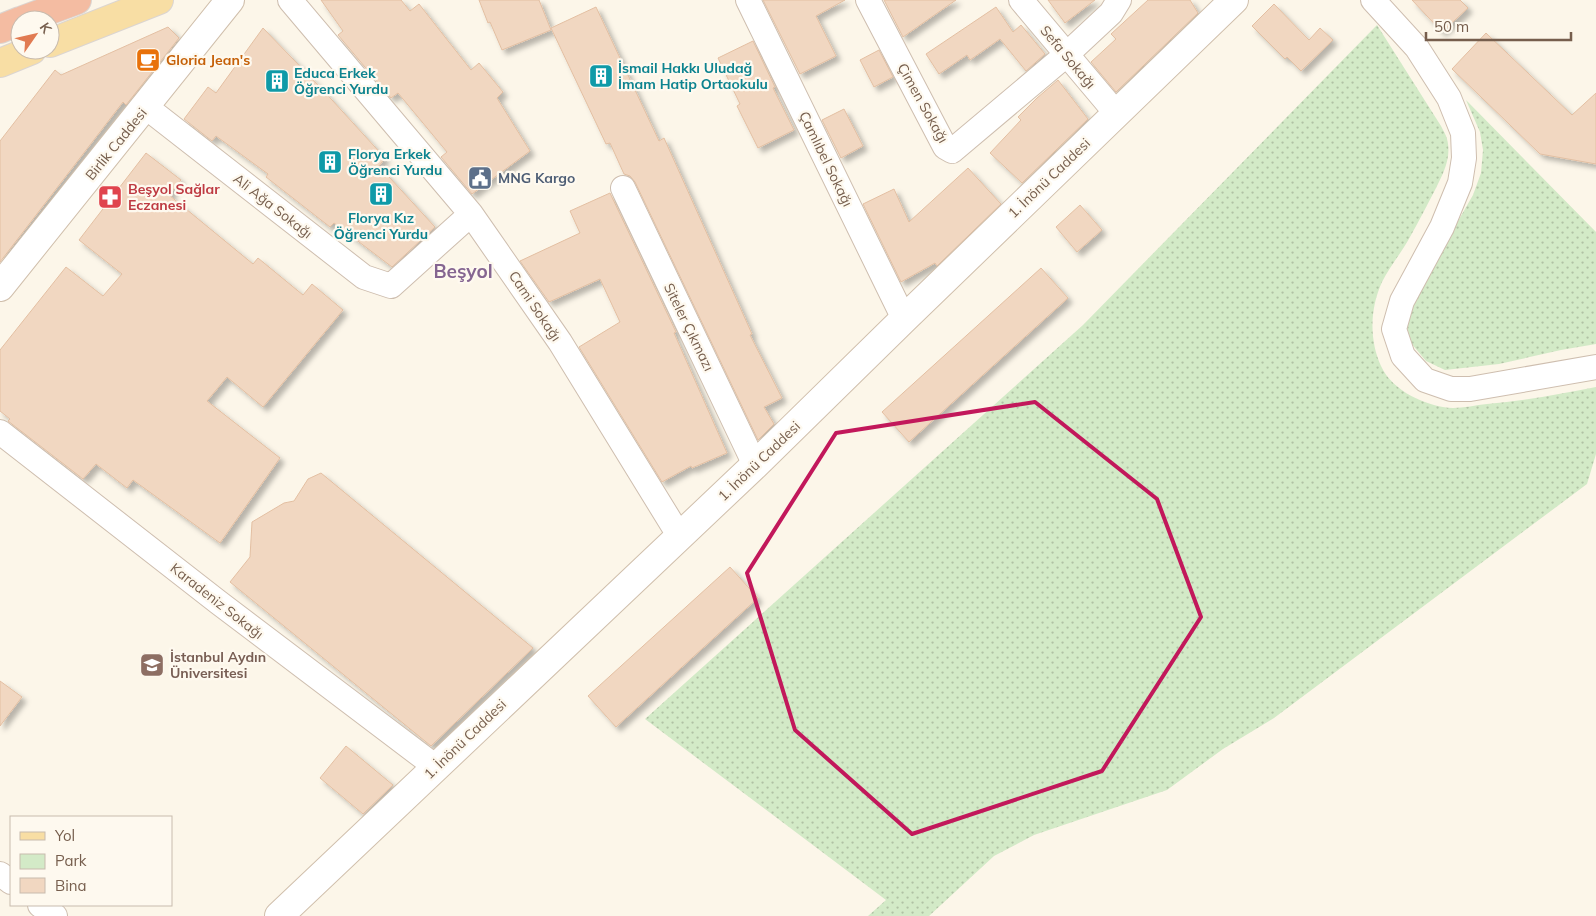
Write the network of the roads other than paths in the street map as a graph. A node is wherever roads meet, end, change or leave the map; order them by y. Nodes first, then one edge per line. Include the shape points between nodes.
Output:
1 (77, 0) edge
2 (159, 0) edge
3 (230, 0) edge
4 (290, 0) edge
5 (748, 0) edge
6 (868, 0) edge
7 (1021, 0) edge
8 (1119, 0) edge
9 (1373, 0) edge
10 (1232, 1) edge
11 (50, 10) edge
12 (60, 39) edge
13 (1066, 55) junction
14 (146, 107) junction
15 (1116, 113) junction
16 (623, 188) dead end
17 (471, 214) junction
18 (0, 287) edge
19 (904, 319) junction
20 (1596, 367) edge
21 (0, 432) edge
22 (755, 465) junction
23 (680, 537) junction
24 (436, 767) junction
25 (41, 906) edge
26 (55, 916) edge
27 (279, 916) edge

1 - 11 highway
2 - 12 main road
3 - 14 main road, Birlik Caddesi
4 - 17 street, Cami Sokağı
5 - 19 street, Çamlıbel Sokağı
6 - 13 street, Çimen Sokağı via 945,146 952,151
7 - 13 street, Sefa Sokağı
8 - 13 street via 1111,13
9 - 20 street via 1417,48 1449,98 1463,133 1460,183 1442,227 1402,301 1394,329 1404,356 1425,380 1451,389 1470,389
10 - 15 main road, 1. İnönü Caddesi
13 - 15 street, Sefa Sokağı
14 - 17 street, Ali Ağa Sokağı via 364,277 391,286
14 - 18 main road, Birlik Caddesi
15 - 19 main road, 1. İnönü Caddesi
16 - 22 street, Siteler Çıkmazı
17 - 23 street, Cami Sokağı via 560,342
19 - 22 main road, 1. İnönü Caddesi
21 - 24 street, Karadeniz Sokağı
22 - 23 main road, 1. İnönü Caddesi
23 - 24 main road, 1. İnönü Caddesi
24 - 27 main road, 1. İnönü Caddesi
25 - 26 street

